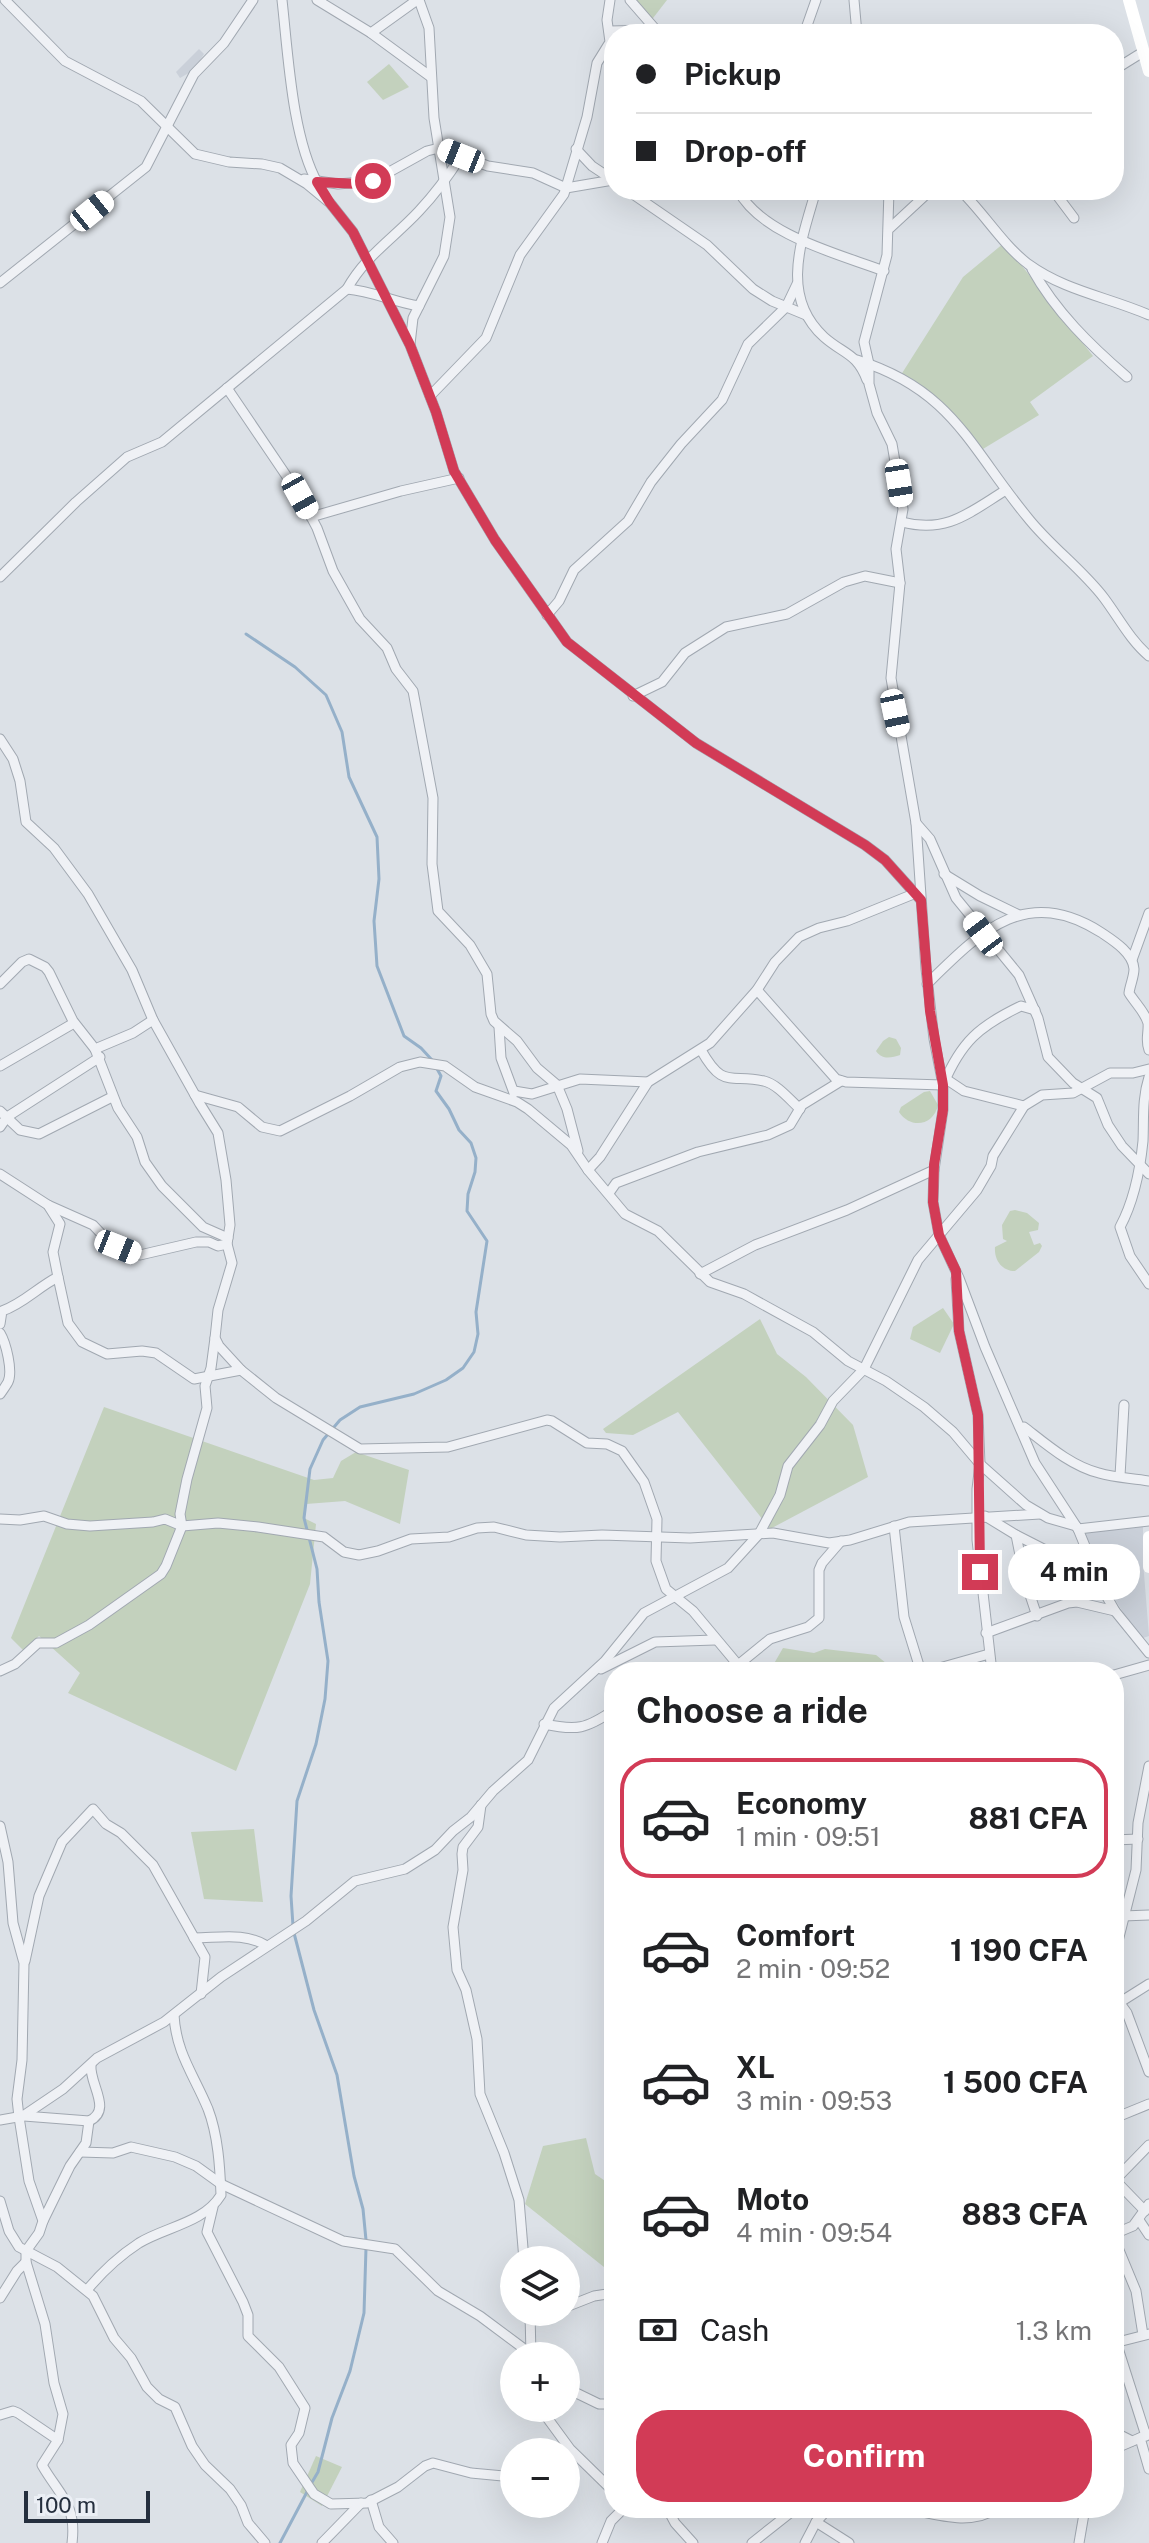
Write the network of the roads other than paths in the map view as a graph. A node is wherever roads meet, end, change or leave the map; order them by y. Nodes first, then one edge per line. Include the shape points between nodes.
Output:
1 (5, 0) edge
2 (253, 0) edge
3 (282, 0) edge
4 (317, 0) edge
5 (418, 0) edge
6 (610, 0) edge
7 (630, 0) edge
8 (816, 0) edge
9 (854, 0) edge
10 (1129, 0) edge
11 (609, 24) edge
12 (650, 24) edge
13 (808, 24) edge
14 (856, 24) edge
15 (371, 33) junction
16 (604, 52) edge
17 (1143, 52) junction
18 (1124, 64) edge
19 (1149, 71) edge
20 (431, 77) junction
21 (167, 128) junction
22 (439, 148) junction
23 (576, 149) junction
24 (461, 156) junction
25 (604, 174) edge
26 (297, 178) junction
27 (446, 180) junction
28 (317, 182) junction
29 (604, 182) edge
30 (566, 188) junction
31 (642, 200) edge
32 (744, 200) edge
33 (813, 200) edge
34 (889, 200) edge
35 (920, 200) edge
36 (969, 200) edge
37 (1060, 200) edge
38 (330, 203) junction
39 (1074, 218) dead end
40 (890, 228) junction
41 (802, 239) junction
42 (367, 259) junction
43 (1031, 266) junction
44 (884, 271) junction
45 (0, 283) edge
46 (797, 284) junction
47 (347, 289) junction
48 (387, 299) junction
49 (419, 306) junction
50 (786, 307) junction
51 (806, 315) junction
52 (1149, 315) edge
53 (410, 345) junction
54 (857, 360) junction
55 (869, 364) junction
56 (1127, 377) dead end
57 (869, 384) junction
58 (227, 388) junction
59 (430, 396) junction
60 (459, 478) junction
61 (1006, 490) junction
62 (311, 517) junction
63 (902, 522) junction
64 (0, 577) edge
65 (900, 583) junction
66 (547, 615) junction
67 (1149, 656) edge
68 (633, 696) junction
69 (0, 739) edge
70 (916, 823) junction
71 (944, 874) junction
72 (918, 896) junction
73 (1149, 913) edge
74 (1019, 915) junction
75 (983, 934) junction
76 (1132, 960) junction
77 (0, 984) edge
78 (927, 984) junction
79 (757, 990) junction
80 (1035, 1010) junction
81 (153, 1020) junction
82 (74, 1023) junction
83 (499, 1027) junction
84 (701, 1050) junction
85 (1149, 1050) edge
86 (98, 1053) junction
87 (0, 1066) edge
88 (1149, 1069) edge
89 (1149, 1077) edge
90 (841, 1081) junction
91 (648, 1082) junction
92 (945, 1082) junction
93 (557, 1085) junction
94 (1082, 1089) junction
95 (195, 1095) junction
96 (515, 1096) junction
97 (112, 1097) junction
98 (1024, 1106) junction
99 (800, 1109) junction
100 (4, 1114) edge
101 (0, 1127) edge
102 (579, 1155) junction
103 (1139, 1162) junction
104 (588, 1170) junction
105 (934, 1170) junction
106 (0, 1174) edge
107 (1149, 1174) edge
108 (609, 1193) junction
109 (48, 1205) junction
110 (939, 1235) junction
111 (228, 1241) junction
112 (956, 1271) junction
113 (700, 1274) junction
114 (58, 1277) junction
115 (1148, 1284) edge
116 (1, 1309) edge
117 (0, 1324) edge
118 (0, 1333) edge
119 (215, 1338) junction
120 (864, 1369) junction
121 (241, 1370) junction
122 (206, 1378) junction
123 (0, 1394) edge
124 (1124, 1405) dead end
125 (1021, 1425) junction
126 (980, 1464) junction
127 (1120, 1476) junction
128 (1149, 1481) edge
129 (1040, 1514) junction
130 (982, 1516) junction
131 (0, 1519) edge
132 (1149, 1521) edge
133 (182, 1526) junction
134 (894, 1526) junction
135 (1077, 1528) junction
136 (759, 1534) junction
137 (1016, 1535) junction
138 (658, 1536) junction
139 (1149, 1537) edge
140 (841, 1541) junction
141 (1089, 1557) junction
142 (1149, 1567) edge
143 (675, 1596) junction
144 (1115, 1611) junction
145 (1037, 1616) junction
146 (986, 1633) junction
147 (715, 1640) junction
148 (1149, 1653) edge
149 (989, 1654) junction
150 (614, 1662) edge
151 (735, 1662) edge
152 (747, 1662) edge
153 (920, 1662) edge
154 (960, 1662) edge
155 (990, 1662) edge
156 (1149, 1665) edge
157 (604, 1667) edge
158 (0, 1671) edge
159 (595, 1671) junction
160 (1124, 1672) edge
161 (604, 1716) edge
162 (544, 1724) junction
163 (1149, 1766) edge
164 (481, 1805) junction
165 (1144, 1816) edge
166 (0, 1826) edge
167 (1138, 1839) junction
168 (1124, 1840) edge
169 (1149, 1858) edge
170 (1137, 1860) junction
171 (1124, 1912) edge
172 (1149, 1915) edge
173 (1124, 1916) edge
174 (194, 1938) junction
175 (267, 1946) junction
176 (24, 1963) junction
177 (1149, 1984) edge
178 (201, 1994) junction
179 (1124, 1997) edge
180 (1124, 2010) edge
181 (174, 2015) junction
182 (91, 2065) junction
183 (1149, 2072) edge
184 (1149, 2104) edge
185 (1124, 2114) edge
186 (21, 2117) junction
187 (0, 2120) edge
188 (89, 2121) junction
189 (1149, 2145) edge
190 (80, 2152) junction
191 (1124, 2169) edge
192 (221, 2184) junction
193 (1124, 2190) edge
194 (0, 2201) edge
195 (213, 2207) junction
196 (1144, 2212) edge
197 (43, 2221) junction
198 (1124, 2231) edge
199 (1149, 2235) edge
200 (523, 2246) edge
201 (26, 2251) junction
202 (1124, 2261) edge
203 (26, 2262) junction
204 (87, 2290) junction
205 (604, 2294) edge
206 (0, 2298) edge
207 (580, 2302) edge
208 (1146, 2334) edge
209 (1124, 2340) edge
210 (515, 2342) edge
211 (1124, 2371) edge
212 (580, 2395) edge
213 (604, 2404) edge
214 (0, 2415) edge
215 (1142, 2437) edge
216 (58, 2440) junction
217 (580, 2462) edge
218 (1149, 2469) edge
219 (500, 2476) edge
220 (604, 2483) edge
221 (366, 2502) junction
222 (614, 2518) edge
223 (672, 2518) edge
224 (785, 2518) edge
225 (820, 2518) edge
226 (1083, 2518) edge
227 (816, 2522) junction
228 (72, 2543) edge
229 (265, 2543) edge
230 (322, 2543) edge
231 (393, 2543) edge
232 (602, 2543) edge
233 (693, 2543) edge
234 (752, 2543) edge
235 (805, 2543) edge
236 (849, 2543) edge
237 (1079, 2543) edge

1 - 21 street via 65,61 141,101
2 - 21 street via 224,43 194,74
3 - 28 street via 299,122
4 - 15 street
5 - 15 street
5 - 20 street via 429,28
6 - 11 street
7 - 12 street
8 - 13 street
9 - 14 street
10 - 17 street
15 - 20 street
16 - 23 street
17 - 18 street
17 - 19 street
20 - 22 street
21 - 26 street via 195,154 280,168
21 - 45 street via 146,167
22 - 24 street
22 - 27 street
22 - 28 street via 373,181
23 - 25 street
23 - 30 street
24 - 27 street
24 - 30 street via 533,173
26 - 28 street
26 - 38 street
27 - 42 street
27 - 49 street via 448,245
28 - 38 street
29 - 30 street
30 - 59 street via 520,255 486,338
31 - 50 street via 707,245 753,289
32 - 41 street via 759,216
33 - 41 street
34 - 40 street
35 - 40 street
36 - 43 street
37 - 39 street
38 - 42 street
40 - 44 street
41 - 44 street
41 - 46 street
42 - 47 street
42 - 48 street
43 - 52 street via 1070,288
43 - 56 street via 1062,314
44 - 55 street via 865,336
46 - 50 street
46 - 51 street
47 - 48 street
47 - 58 street
48 - 49 street
48 - 53 street
49 - 53 street via 411,322
50 - 51 street
50 - 66 street via 753,338 722,400 677,448 628,521 574,570
51 - 54 street via 825,338
53 - 59 street
54 - 55 street
54 - 57 street
55 - 57 street
55 - 61 street via 936,401
57 - 63 street via 893,450
58 - 62 street
58 - 64 street via 162,442 127,457
59 - 60 street
60 - 62 street
60 - 66 street
61 - 63 street via 948,523 926,527
61 - 67 street
62 - 83 street via 360,619 387,648 413,691 433,798 438,911 480,961
63 - 65 street via 896,553
65 - 68 street via 865,576 787,614 726,627 685,653 662,682
65 - 70 street via 892,694
66 - 68 street via 577,652
68 - 72 street via 696,743 865,845
69 - 81 street via 20,781 26,822 54,848 88,894 132,970
70 - 71 street via 927,834
70 - 72 street
71 - 74 street
71 - 75 street
72 - 78 street
72 - 79 street via 799,937
73 - 76 street
74 - 75 street
74 - 76 street via 1066,914 1103,934
75 - 78 street
75 - 80 street via 1019,975
76 - 85 street via 1129,993 1146,1018
77 - 82 street via 22,962 36,961 49,972
78 - 92 street
79 - 84 street
79 - 90 street
80 - 92 street via 1021,1006 987,1024 958,1052
80 - 94 street via 1048,1057
81 - 86 street
81 - 95 street
82 - 86 street
82 - 87 street
83 - 93 street
83 - 96 street via 501,1058
84 - 91 street
84 - 99 street via 717,1074 769,1083
86 - 97 street
86 - 100 street
88 - 94 street via 1106,1074
89 - 103 street
90 - 92 street via 898,1086
90 - 99 street
91 - 93 street via 580,1079
91 - 104 street
92 - 98 street
92 - 105 street
93 - 96 street
93 - 102 street
94 - 98 street via 1042,1095
94 - 103 street via 1100,1102 1113,1132
95 - 96 street via 238,1107 262,1127 280,1131 412,1063 445,1066 475,1087
95 - 111 street via 220,1140
96 - 102 street
97 - 100 street via 39,1134 20,1130
97 - 111 street via 162,1186 203,1227
98 - 110 street via 985,1178
99 - 108 street via 790,1125 768,1135 698,1152 616,1183
100 - 101 street
102 - 104 street
103 - 107 street
103 - 115 street via 1131,1204 1120,1227
104 - 108 street
105 - 110 street
105 - 113 street via 755,1245
106 - 109 street
108 - 113 street via 625,1214 658,1231
109 - 111 street via 140,1255 196,1242 218,1246
109 - 114 street via 60,1224 53,1252
110 - 112 street
110 - 120 street via 913,1269
111 - 119 street via 232,1267
112 - 125 street
112 - 126 street via 959,1331 978,1415
113 - 120 street via 813,1332
114 - 116 street via 18,1305
114 - 122 street via 68,1323 82,1342 107,1354 156,1353 186,1376
116 - 117 street
118 - 123 street via 9,1374
119 - 121 street
119 - 122 street
120 - 126 street via 924,1407
120 - 136 street via 833,1401 788,1466 780,1495
121 - 122 street
121 - 138 street via 289,1407 367,1450 448,1447 552,1421 587,1443 622,1451 644,1482
122 - 133 street via 207,1408 187,1479
124 - 127 street
125 - 127 street via 1086,1469
125 - 135 street via 1035,1463
126 - 129 street
126 - 130 street
127 - 128 street
129 - 130 street
129 - 135 street
130 - 134 street
130 - 137 street
130 - 146 street via 977,1540
131 - 133 street via 44,1516 90,1526 165,1519
132 - 135 street
133 - 138 street via 218,1523 314,1535 351,1555 477,1528 560,1537
133 - 158 street via 161,1574 89,1625 56,1643 38,1643
134 - 140 street
134 - 153 street via 904,1617
135 - 141 street
136 - 138 street
136 - 140 street
136 - 143 street via 728,1568
137 - 141 street via 1060,1559
137 - 145 street
138 - 143 street via 658,1570
139 - 142 street
140 - 152 street via 819,1570 819,1618 770,1639
141 - 144 street
143 - 147 street
143 - 159 street via 644,1613
144 - 145 street via 1077,1602
144 - 148 street
145 - 146 street
146 - 149 street
147 - 150 street via 655,1642
147 - 151 street
149 - 154 street
149 - 155 street
156 - 160 street
157 - 159 street
159 - 162 street
161 - 162 street via 582,1728
162 - 164 street via 528,1760
163 - 165 street
164 - 175 street via 420,1862 355,1881
164 - 200 street via 478,1827 463,1847 453,1927 457,1970 477,2039 480,2094 519,2200
165 - 167 street
166 - 176 street
167 - 168 street
167 - 170 street
169 - 170 street
170 - 171 street
172 - 173 street
174 - 175 street via 228,1936
174 - 176 street via 153,1865 93,1809 62,1842 39,1896
174 - 178 street via 206,1963
175 - 178 street
176 - 186 street via 17,2099
177 - 179 street
178 - 181 street
180 - 183 street
181 - 182 street
181 - 192 street via 182,2058 211,2120
182 - 186 street
182 - 188 street via 101,2106 100,2114
184 - 185 street
186 - 187 street
186 - 188 street
186 - 197 street via 29,2181
188 - 190 street
189 - 191 street
190 - 192 street via 137,2147 187,2161
190 - 197 street
192 - 195 street
192 - 210 street via 343,2241 395,2249 438,2291
193 - 196 street
194 - 201 street via 9,2231
195 - 204 street via 140,2243
195 - 221 street via 207,2232 243,2302 248,2336 279,2367 305,2408 291,2445 298,2473 331,2504
196 - 198 street
196 - 199 street
197 - 201 street
201 - 203 street
201 - 204 street
202 - 208 street
203 - 206 street
203 - 216 street via 63,2414
204 - 229 street via 147,2387 175,2407 192,2446 230,2489
205 - 207 street
208 - 209 street
211 - 215 street
212 - 213 street
214 - 216 street via 18,2413
215 - 218 street
216 - 228 street via 42,2465 70,2507
217 - 220 street
219 - 221 street via 433,2463
221 - 230 street
221 - 231 street
222 - 232 street
223 - 233 street
224 - 234 street
225 - 227 street
226 - 237 street
227 - 235 street
227 - 236 street

